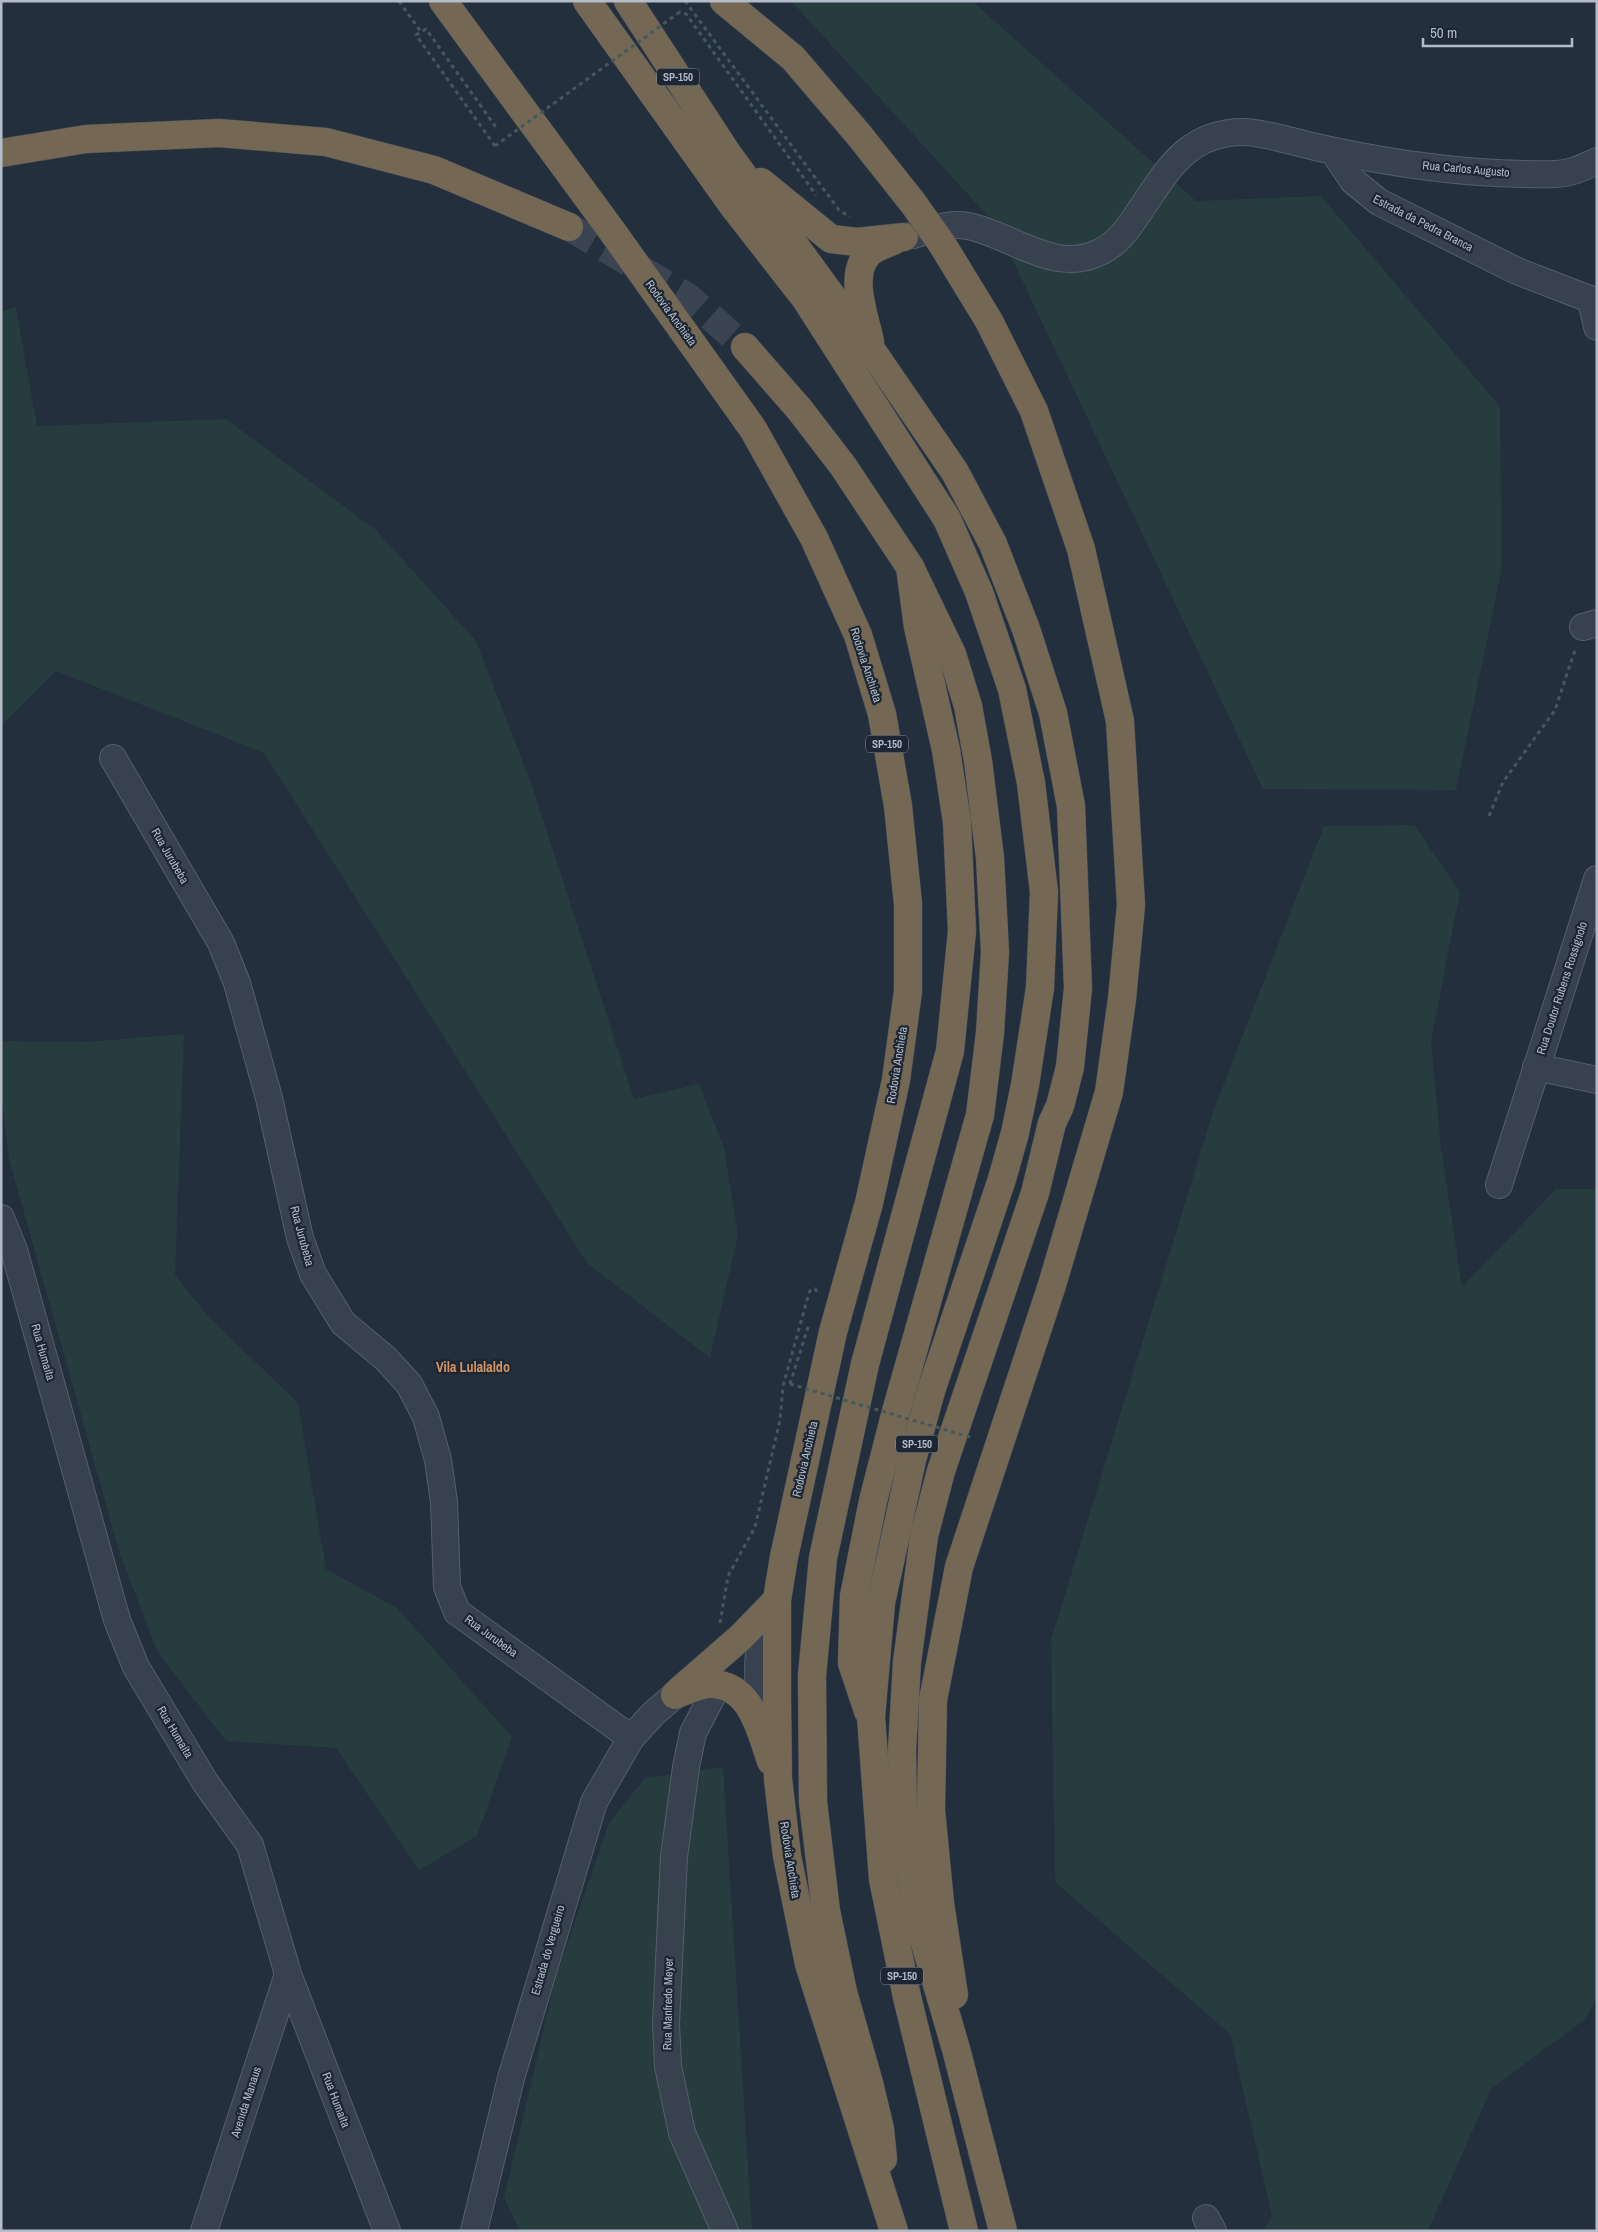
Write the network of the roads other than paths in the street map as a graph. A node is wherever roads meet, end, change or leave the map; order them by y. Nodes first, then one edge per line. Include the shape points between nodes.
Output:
1 (443, 1) edge
2 (587, 1) edge
3 (628, 1) edge
4 (729, 5) edge
5 (1333, 151) junction
6 (1, 153) edge
7 (727, 153) junction
8 (1597, 161) edge
9 (569, 227) tunnel mouth
10 (904, 237) junction
11 (1594, 301) edge
12 (1597, 327) edge
13 (744, 347) tunnel mouth
14 (872, 351) junction
15 (910, 567) junction
16 (113, 758) dead end
17 (1597, 879) edge
18 (1536, 1067) junction
19 (1597, 1080) edge
20 (1499, 1185) dead end
21 (1, 1218) edge
22 (777, 1600) junction
23 (716, 1672) junction
24 (675, 1695) joint
25 (871, 1717) junction
26 (632, 1738) junction
27 (778, 1779) junction
28 (288, 1974) junction
29 (956, 2049) junction
30 (891, 2218) edge
31 (204, 2231) edge
32 (387, 2231) edge
33 (474, 2231) edge
34 (725, 2231) edge
35 (964, 2231) edge
36 (1003, 2231) edge

1 - 22 highway, Rodovia Anchieta / SP-150 via 753,429 814,538 858,635 882,714 898,806 908,904 908,991 896,1080 874,1184 833,1332 791,1517
2 - 25 highway, SP-150 via 734,207 805,298 947,519 979,592 1012,689 1031,783 1044,892 1040,988 1025,1085 1002,1179 931,1391 912,1460 881,1603
3 - 7 highway, SP-150
4 - 29 highway, bridge via 793,58 859,135 942,244 989,321 1034,412 1081,549 1120,721 1130,905 1122,999 1109,1092 1052,1285 959,1567 933,1700 931,1810 940,1903 954,1985
5 - 8 street, Rua Carlos Augusto via 1492,174 1576,171
5 - 10 street via 1245,132 1218,135 1196,144 1177,157 1122,237 1101,252 1080,260 1050,257 969,226 947,225
5 - 11 street, Estrada da Pedra Branca via 1353,181 1379,202 1517,271
6 - 9 highway via 86,139 219,133 326,142 434,170
7 - 10 highway via 831,239 856,242
7 - 14 highway, SP-150
10 - 14 highway via 876,248 861,264 859,289
11 - 12 street
13 - 15 highway via 800,410 843,466
14 - 29 highway, SP-150 via 955,472 993,544 1026,629 1053,713 1071,806 1078,988 1070,1067 1035,1193 942,1471 924,1536 907,1662 902,1750 903,1811 910,1871 922,1933
15 - 25 highway via 952,654 968,706 990,858 995,952 980,1115 895,1415 854,1596 852,1663 863,1702
15 - 30 highway via 918,626 946,750 957,822 962,931 950,1051 865,1364 823,1558 812,1676 813,1802 826,1911 843,1992 880,2129
16 - 26 street, Rua Jurubeba via 221,943 237,983 269,1098 300,1238 313,1274 343,1323 385,1358 409,1384 426,1417 438,1460 444,1502 446,1587 458,1612
17 - 18 street, Rua Doutor Rubens Rossignolo
18 - 19 street, Rua Doutor Rubens Rossignolo
18 - 20 street
21 - 28 street, Rua Humaíta via 14,1250 116,1620 136,1668 205,1782 250,1845
22 - 23 highway via 742,1637
22 - 27 highway, Rodovia Anchieta / SP-150
23 - 24 highway
23 - 27 highway via 751,1706
23 - 34 street, Rua Manfredo Meyer via 693,1733 686,1767 674,1857 666,2023 668,2066 682,2133
24 - 26 street, Estrada do Vergueiro
25 - 35 highway, SP-150 via 883,1879 906,1997
26 - 33 street, Estrada do Vergueiro via 594,1802 511,2078
27 - 30 highway, Rodovia Anchieta / SP-150 via 787,1856 810,1964 865,2145
28 - 31 street, Avenida Manaus
28 - 32 street, Rua Humaíta
29 - 36 highway, SP-150

